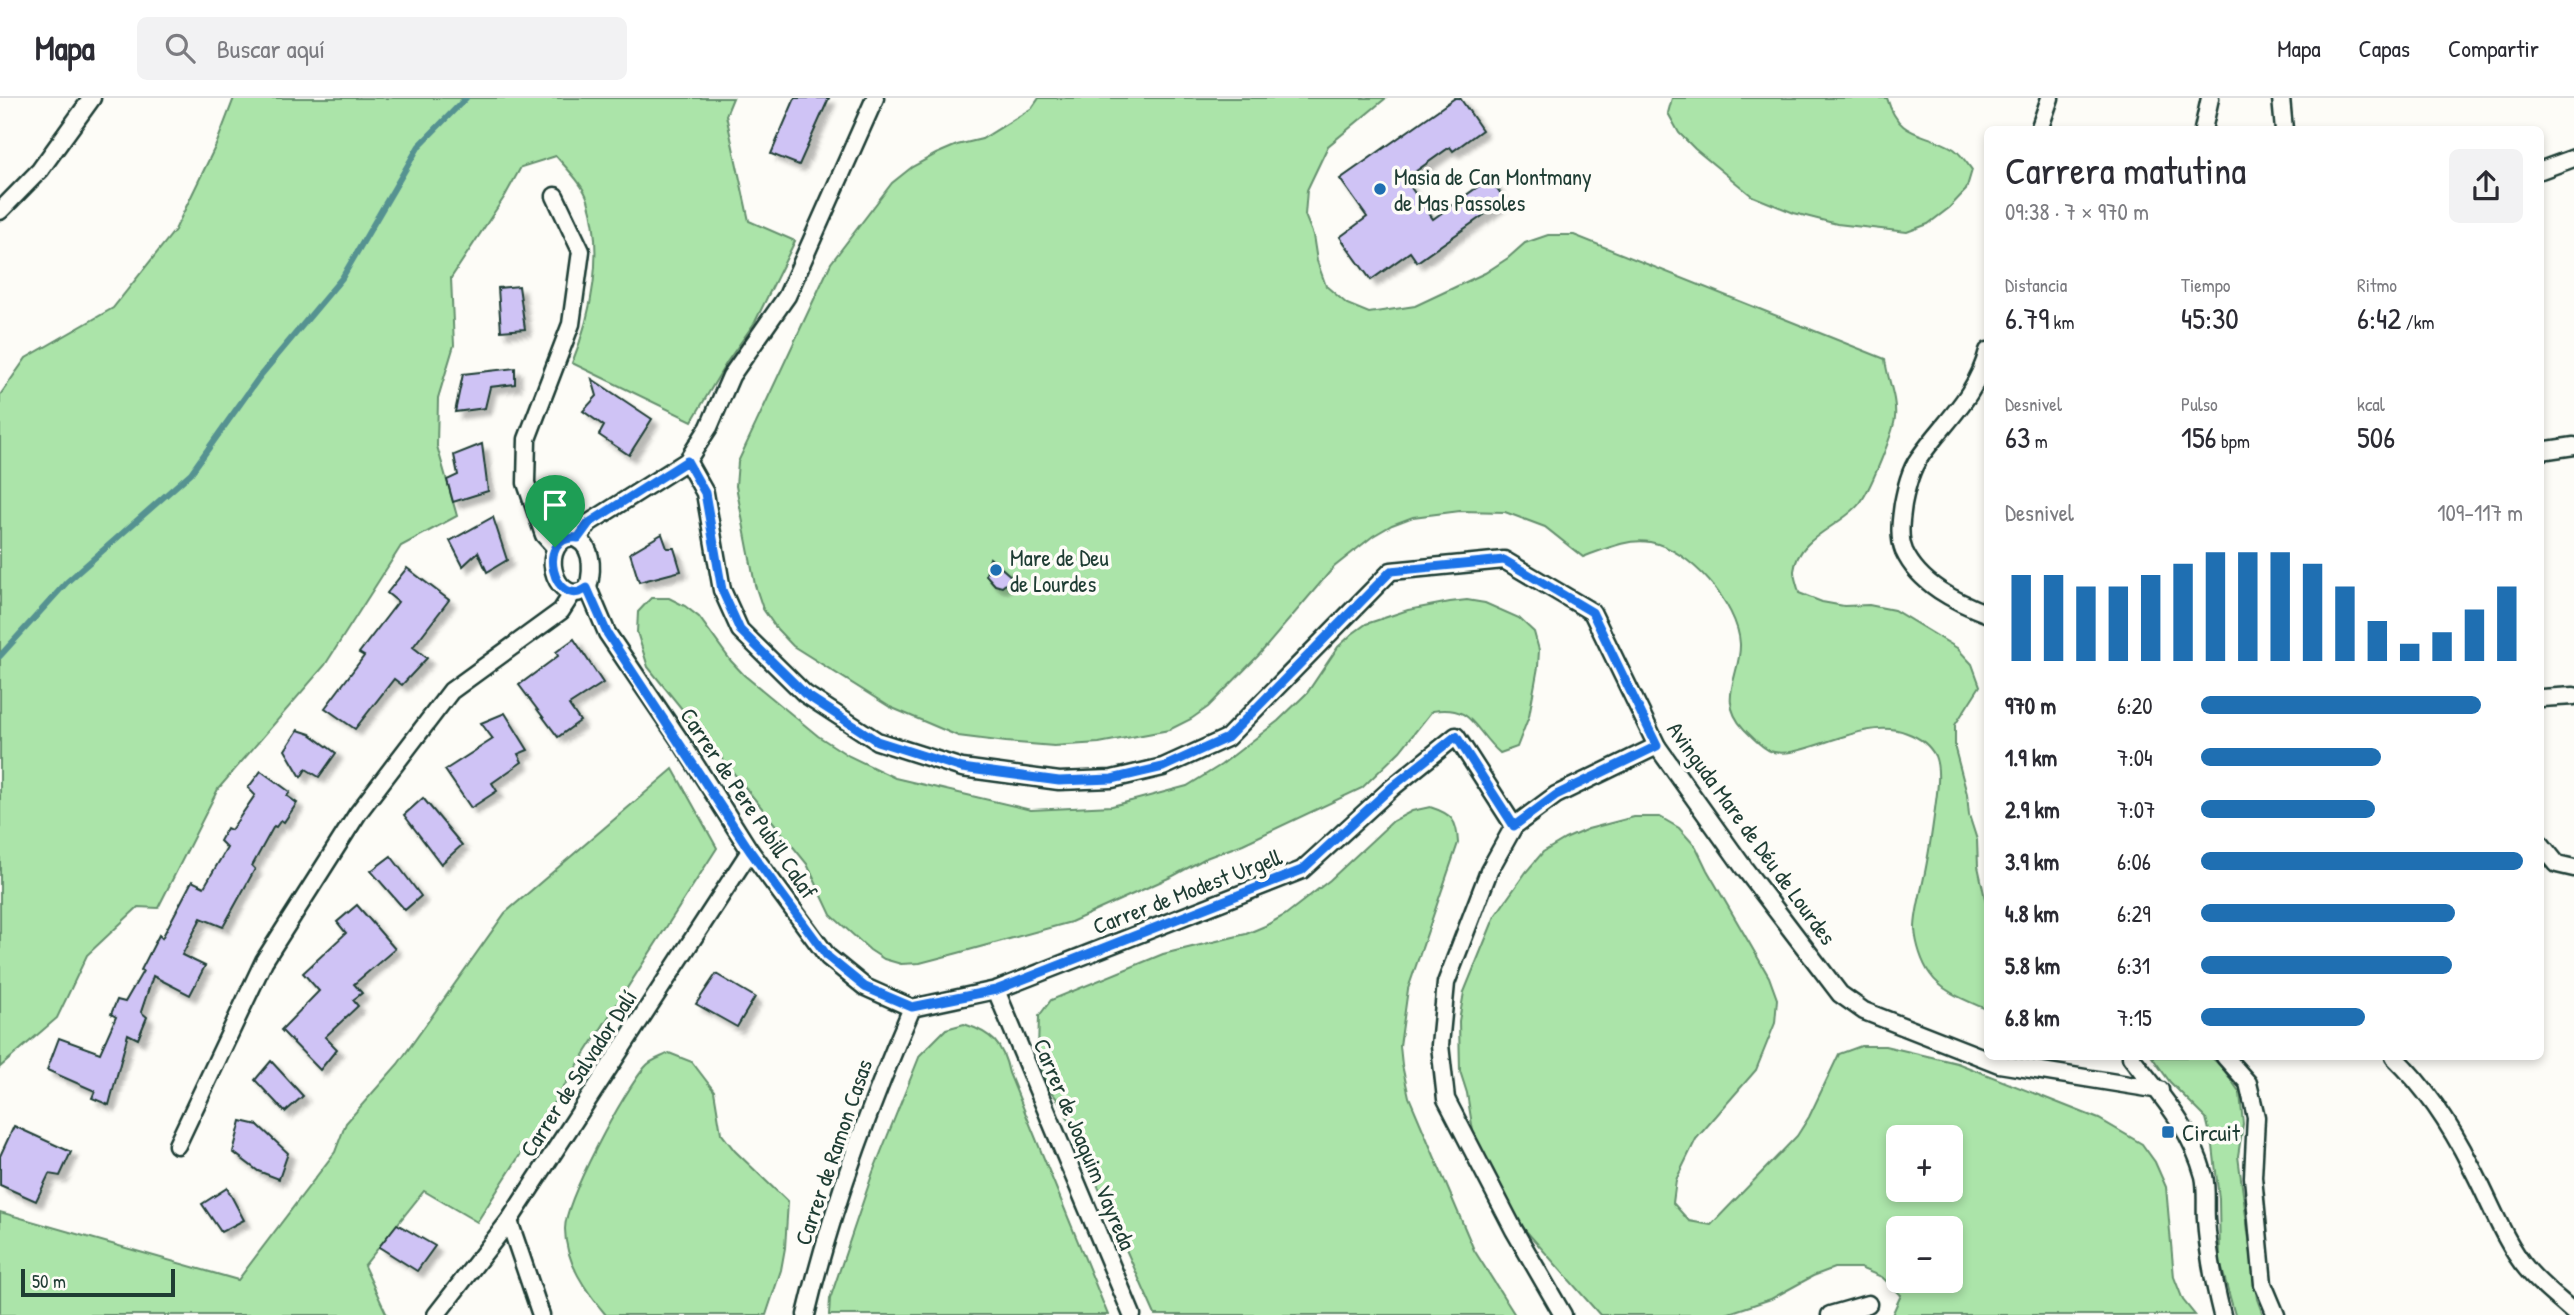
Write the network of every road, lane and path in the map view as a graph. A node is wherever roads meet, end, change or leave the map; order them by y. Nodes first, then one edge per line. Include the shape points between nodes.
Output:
1 (92, 98) edge
2 (875, 98) edge
3 (2050, 98) edge
4 (2210, 98) edge
5 (2281, 98) edge
6 (2040, 126) edge
7 (2204, 126) edge
8 (2284, 126) edge
9 (2574, 158) edge
10 (2544, 169) edge
11 (555, 196) dead end
12 (0, 211) edge
13 (1984, 366) edge
14 (2574, 446) edge
15 (2544, 451) edge
16 (687, 461) junction
17 (578, 538) junction
18 (555, 547) junction
19 (580, 591) junction
20 (1984, 612) edge
21 (2574, 696) edge
22 (2544, 698) edge
23 (1657, 746) junction
24 (1514, 826) junction
25 (2544, 848) edge
26 (750, 851) junction
27 (2574, 868) edge
28 (996, 990) junction
29 (912, 1007) junction
30 (1984, 1057) edge
31 (1991, 1060) edge
32 (2134, 1060) edge
33 (2228, 1060) edge
34 (2397, 1060) edge
35 (2160, 1090) junction
36 (177, 1145) dead end
37 (509, 1221) junction
38 (1868, 1304) dead end
39 (2574, 1313) edge
40 (436, 1315) edge
41 (541, 1315) edge
42 (806, 1315) edge
43 (1132, 1315) edge
44 (1563, 1315) edge
45 (1829, 1315) edge
46 (2222, 1315) edge
47 (2276, 1315) edge

1 - 12 street via 40,170
2 - 16 street via 787,296 731,376 709,427
3 - 6 street
4 - 7 street
5 - 8 street
9 - 10 street
11 - 18 street via 581,251 571,324 527,439 526,483 544,535
13 - 20 street via 1968,398 1917,461 1900,525 1904,551 1921,574 1950,599
14 - 15 street
16 - 17 street via 589,523
16 - 23 street, Avinguda Mare de Déu de Lourdes via 705,493 722,590 740,630 805,694 877,741 962,768 1059,781 1112,779 1163,767 1227,738 1391,571 1504,560 1592,612
17 - 18 street via 569,537
17 - 19 street via 591,563 591,577
18 - 19 street via 552,558 563,589
19 - 26 street, Carrer de Pere Pubill Calaf
19 - 36 street via 561,611 451,691 358,813 264,961
21 - 22 street
23 - 24 street via 1556,795
23 - 30 street, Avinguda Mare de Déu de Lourdes via 1840,994 1864,1011
24 - 28 street, Carrer de Modest Urgell via 1456,736 1392,787 1302,870
24 - 44 street via 1489,871 1446,983 1440,1045 1446,1099
25 - 27 street via 2557,864
26 - 29 street, Carrer de Pere Pubill Calaf via 828,957 865,987
26 - 37 street, Carrer de Salvador Dalí
28 - 29 street, Carrer de Modest Urgell
28 - 43 street, Carrer de Joaquim Vayreda
29 - 42 street, Carrer de Ramon Casas via 820,1257
31 - 35 street, Avinguda Mare de Déu de Lourdes
32 - 35 street
33 - 47 street via 2248,1083 2256,1117 2253,1177 2263,1284
34 - 39 street via 2439,1111 2526,1269
35 - 46 street via 2188,1132 2204,1178 2212,1277
37 - 40 street, Carrer de Salvador Dalí
37 - 41 street
38 - 45 street

